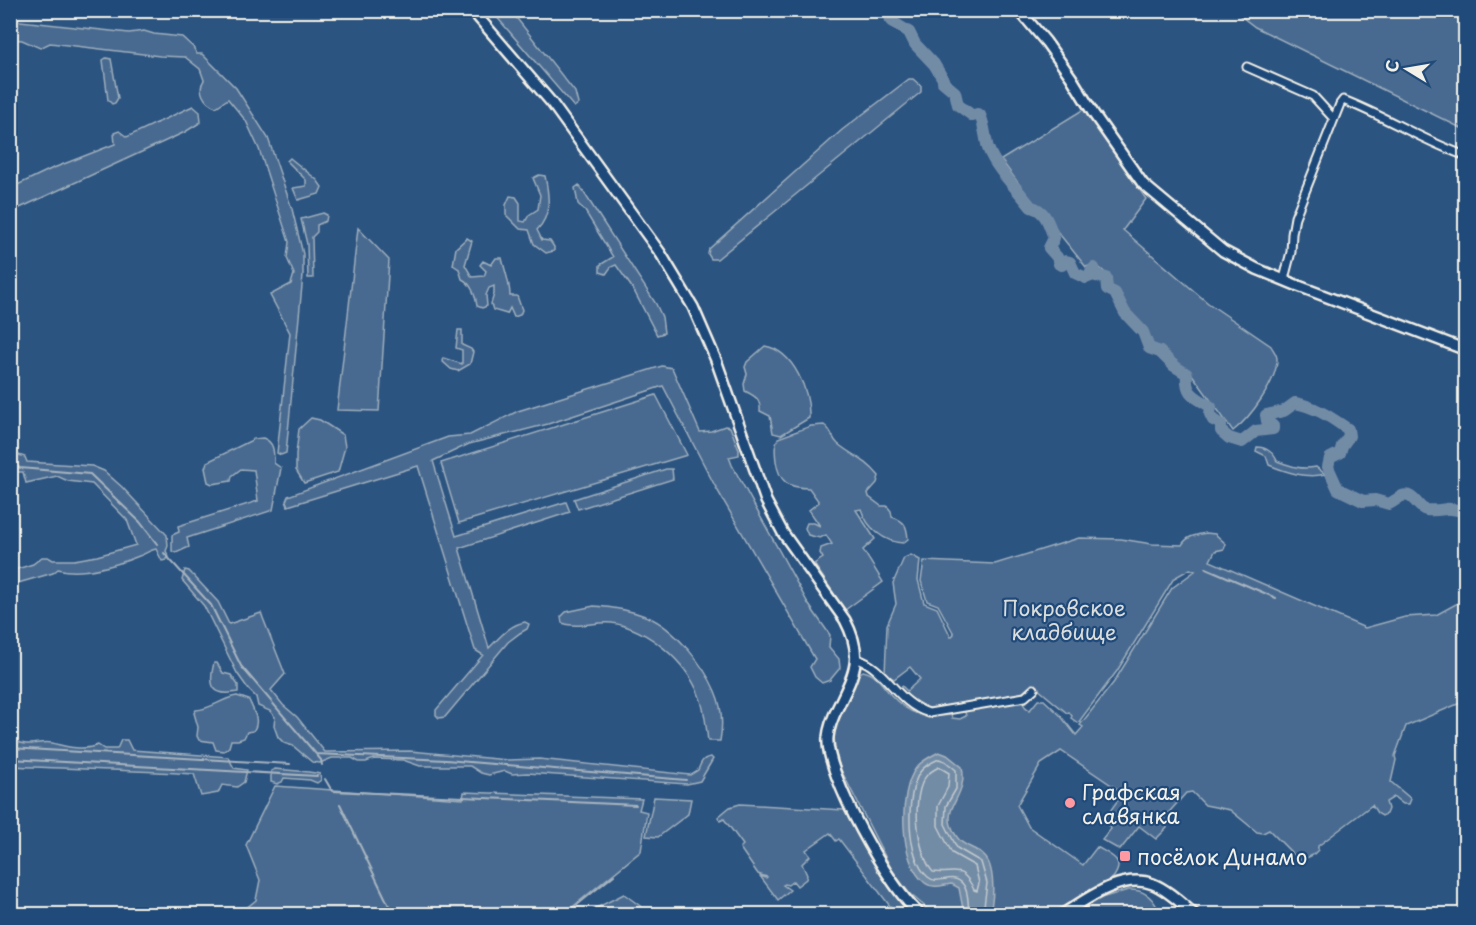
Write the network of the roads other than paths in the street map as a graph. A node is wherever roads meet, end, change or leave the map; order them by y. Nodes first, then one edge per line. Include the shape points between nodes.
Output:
1 (472, 10) edge
2 (1019, 10) edge
3 (1248, 67) dead end
4 (1334, 119) junction
5 (1466, 156) edge
6 (1284, 279) junction
7 (1466, 350) edge
8 (856, 659) junction
9 (1034, 689) dead end
10 (920, 915) edge
11 (1063, 915) edge
12 (1194, 915) edge

1 - 8 main road via 550,102 661,254 693,307 725,382 766,501 783,533 845,620 856,647
2 - 6 main road via 1071,77 1143,184 1223,251
3 - 4 street via 1313,96
4 - 5 street via 1343,100
4 - 6 street via 1295,217
6 - 7 main road
8 - 9 street via 868,663 917,710 929,713 1025,697
8 - 10 main road via 829,727 827,751 845,797 886,872
11 - 12 main road via 1109,888 1139,881 1154,884

